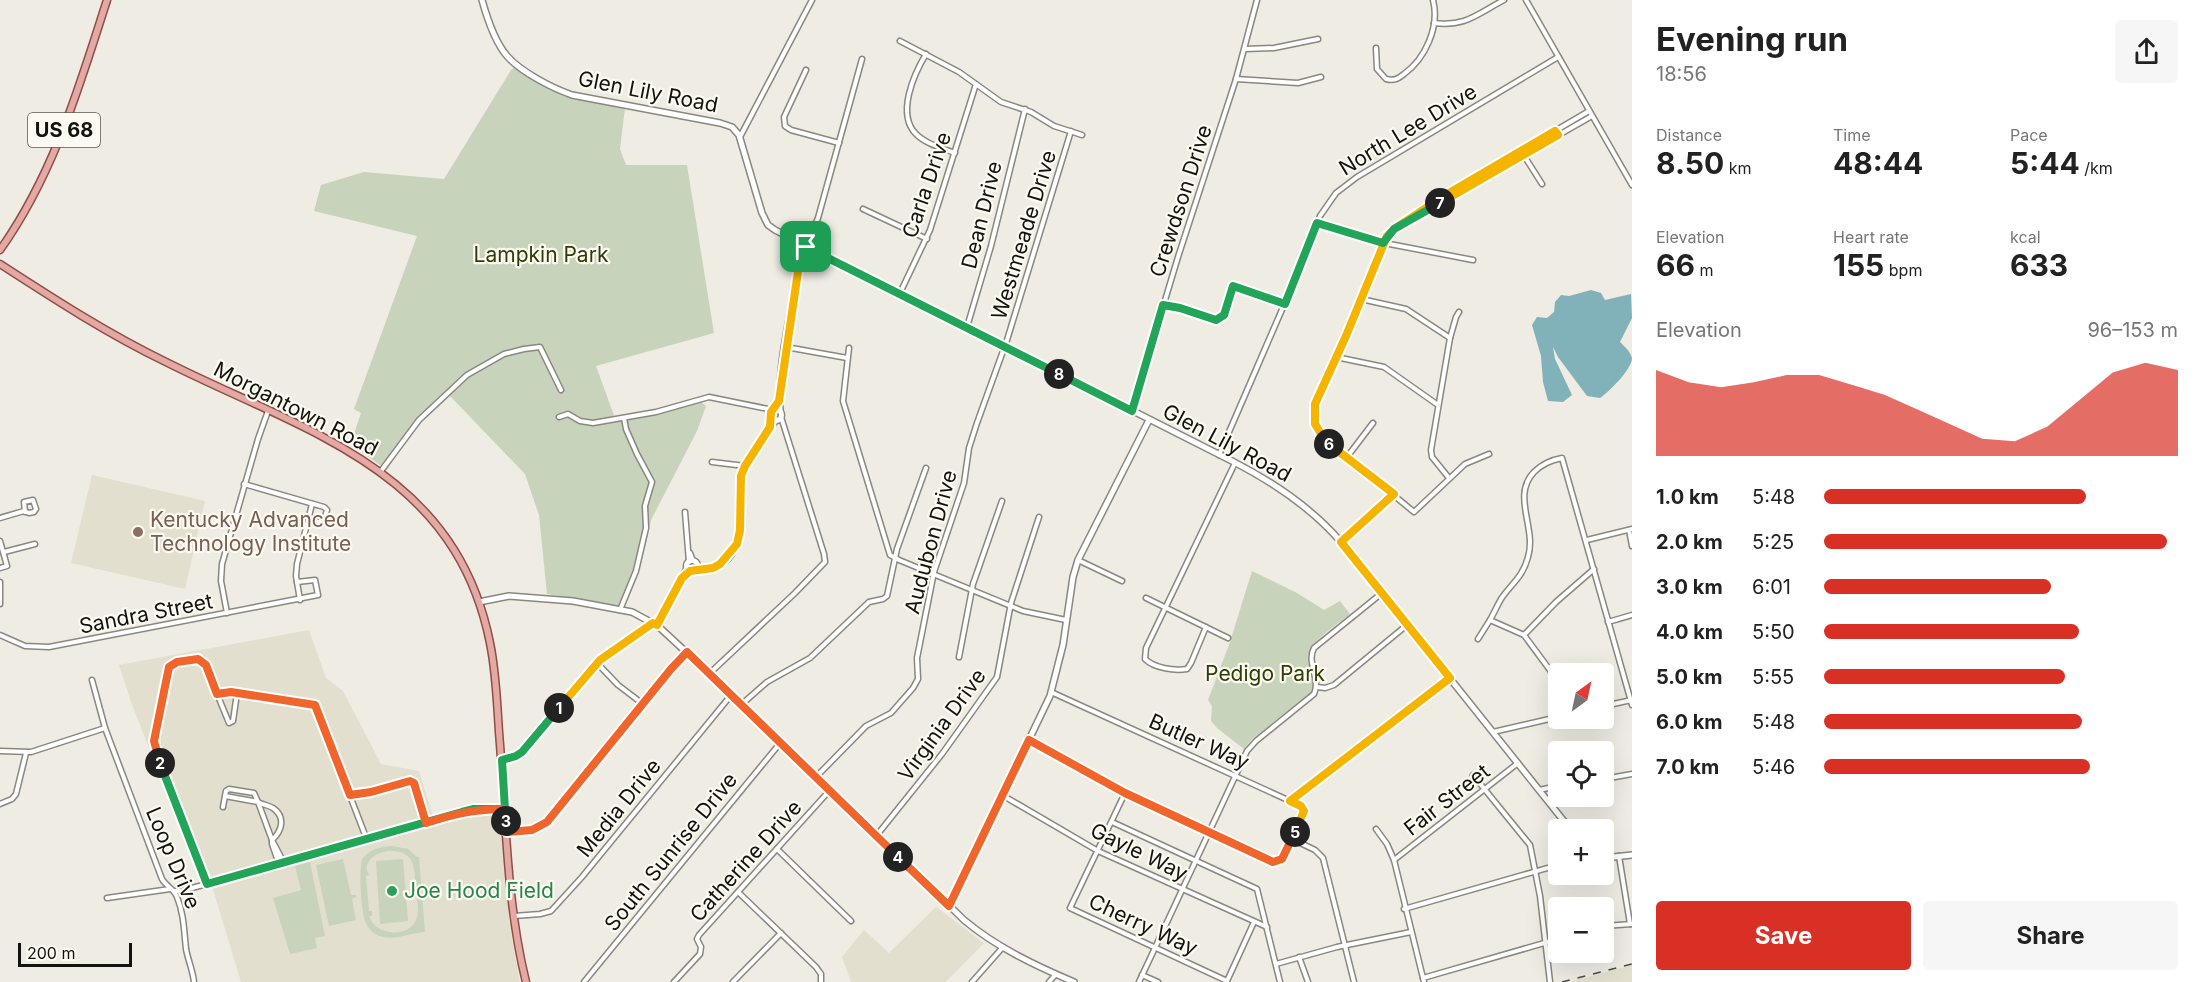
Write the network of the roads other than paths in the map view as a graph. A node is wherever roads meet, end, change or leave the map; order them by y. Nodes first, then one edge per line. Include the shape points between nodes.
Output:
1 (106, 0) edge
2 (482, 0) edge
3 (812, 0) edge
4 (1257, 0) edge
5 (1433, 0) edge
6 (1504, 0) edge
7 (1526, 0) edge
8 (1434, 22) junction
9 (1318, 39) dead end
10 (900, 41) dead end
11 (1376, 48) dead end
12 (1245, 49) junction
13 (926, 54) junction
14 (1558, 57) junction
15 (862, 58) dead end
16 (806, 70) dead end
17 (1321, 77) dead end
18 (1236, 79) junction
19 (976, 84) junction
20 (1025, 109) junction
21 (1590, 114) junction
22 (1071, 131) junction
23 (1082, 135) dead end
24 (740, 137) junction
25 (838, 143) junction
26 (955, 153) junction
27 (1523, 153) junction
28 (1542, 184) dead end
29 (1632, 185) edge
30 (864, 209) dead end
31 (1317, 223) junction
32 (927, 239) junction
33 (1383, 243) junction
34 (806, 247) junction
35 (0, 250) edge
36 (1473, 260) dead end
37 (0, 264) edge
38 (900, 293) junction
39 (1361, 299) junction
40 (1285, 304) junction
41 (1163, 305) junction
42 (1459, 312) dead end
43 (967, 327) junction
44 (1450, 339) junction
45 (1005, 347) junction
46 (786, 348) junction
47 (849, 348) dead end
48 (1336, 357) junction
49 (848, 358) junction
50 (561, 390) dead end
51 (1438, 405) junction
52 (268, 411) junction
53 (1132, 411) junction
54 (774, 415) junction
55 (559, 417) dead end
56 (624, 418) junction
57 (1149, 420) junction
58 (1373, 423) dead end
59 (1489, 454) dead end
60 (1219, 455) junction
61 (1347, 457) junction
62 (712, 462) dead end
63 (1235, 463) junction
64 (745, 466) junction
65 (926, 468) dead end
66 (381, 471) junction
67 (1449, 478) junction
68 (244, 484) junction
69 (1394, 494) junction
70 (1002, 501) dead end
71 (312, 504) junction
72 (25, 512) dead end
73 (685, 512) dead end
74 (1039, 517) dead end
75 (0, 518) edge
76 (308, 520) junction
77 (1630, 529) edge
78 (1587, 540) junction
79 (0, 541) edge
80 (1341, 542) junction
81 (35, 544) dead end
82 (1632, 546) edge
83 (4, 552) junction
84 (895, 558) junction
85 (1078, 560) junction
86 (692, 566) junction
87 (0, 568) edge
88 (1594, 569) junction
89 (934, 574) junction
90 (1122, 581) dead end
91 (0, 582) edge
92 (297, 582) junction
93 (972, 591) junction
94 (1382, 593) junction
95 (1146, 598) dead end
96 (300, 600) junction
97 (479, 602) junction
98 (0, 604) edge
99 (1011, 606) junction
100 (1166, 607) junction
101 (620, 610) junction
102 (227, 613) junction
103 (1632, 615) edge
104 (1066, 620) junction
105 (1490, 620) junction
106 (1608, 622) junction
107 (655, 624) junction
108 (1407, 625) junction
109 (1206, 627) junction
110 (0, 634) edge
111 (1524, 635) junction
112 (1228, 638) dead end
113 (1478, 639) dead end
114 (687, 652) junction
115 (959, 657) dead end
116 (597, 663) junction
117 (1548, 667) edge
118 (710, 673) junction
119 (1450, 678) junction
120 (92, 680) dead end
121 (1317, 687) junction
122 (1051, 692) junction
123 (237, 693) junction
124 (217, 694) junction
125 (732, 694) junction
126 (1631, 700) edge
127 (643, 704) junction
128 (742, 704) junction
129 (1614, 704) edge
130 (1632, 705) edge
131 (1548, 719) edge
132 (105, 728) junction
133 (1493, 732) junction
134 (1029, 740) junction
135 (781, 742) junction
136 (0, 751) edge
137 (26, 753) junction
138 (502, 760) junction
139 (1518, 763) junction
140 (1632, 774) edge
141 (1235, 775) junction
142 (1473, 775) dead end
143 (816, 777) junction
144 (1614, 777) edge
145 (1548, 788) edge
146 (1484, 789) junction
147 (830, 790) junction
148 (1539, 790) junction
149 (1125, 793) junction
150 (350, 795) junction
151 (1002, 795) junction
152 (225, 796) junction
153 (1290, 801) junction
154 (258, 802) junction
155 (0, 804) edge
156 (266, 805) junction
157 (223, 807) dead end
158 (505, 809) junction
159 (261, 810) junction
160 (1562, 819) edge
161 (1112, 822) junction
162 (426, 823) junction
163 (1376, 829) dead end
164 (507, 832) junction
165 (1210, 832) junction
166 (876, 836) junction
167 (1292, 839) junction
168 (272, 840) junction
169 (367, 840) junction
170 (777, 849) junction
171 (1098, 851) junction
172 (1632, 855) edge
173 (1619, 856) junction
174 (1614, 857) edge
175 (1394, 860) junction
176 (1196, 861) junction
177 (281, 863) junction
178 (1548, 868) edge
179 (1536, 871) junction
180 (207, 884) junction
181 (173, 890) junction
182 (1182, 890) junction
183 (738, 892) junction
184 (106, 898) dead end
185 (949, 906) junction
186 (1404, 909) junction
187 (514, 916) junction
188 (851, 921) dead end
189 (1254, 922) junction
190 (1631, 924) edge
191 (1614, 925) edge
192 (1267, 927) junction
193 (1411, 932) junction
194 (780, 933) junction
195 (1546, 943) junction
196 (1345, 945) junction
197 (1003, 947) junction
198 (1155, 947) junction
199 (1299, 957) junction
200 (1276, 964) junction
201 (1056, 974) junction
202 (1142, 975) junction
203 (737, 978) junction
204 (1423, 980) edge
205 (194, 982) edge
206 (526, 982) edge
207 (584, 982) edge
208 (674, 982) edge
209 (733, 982) edge
210 (740, 982) edge
211 (821, 982) edge
212 (972, 982) edge
213 (1048, 982) edge
214 (1074, 982) edge
215 (1139, 982) edge
216 (1158, 982) edge
217 (1226, 982) edge
218 (1280, 982) edge
219 (1308, 982) edge
220 (1354, 982) edge
221 (1550, 982) edge

1 - 35 main road, US 68 via 55,151
2 - 24 street, Glen Lily Road via 505,53 551,86 572,95 720,123 734,129
3 - 24 street
4 - 12 street, Crewdson Drive
5 - 8 street
6 - 8 street via 1461,23
7 - 14 street
8 - 11 street via 1422,57 1396,79 1386,79 1377,69
9 - 12 street
10 - 13 street
12 - 18 street, Crewdson Drive
13 - 19 street
13 - 26 street via 912,85 909,120 921,138
14 - 21 street
14 - 31 street, North Lee Drive via 1351,180 1331,198
15 - 25 street
16 - 25 street via 784,117 785,126
17 - 18 street via 1298,83
18 - 41 street, Crewdson Drive
19 - 20 street via 997,100
19 - 26 street, Carla Drive
20 - 22 street via 1051,125
20 - 43 street, Dean Drive
21 - 27 street
21 - 29 street
22 - 23 street
22 - 45 street, Westmeade Drive
24 - 34 street, Glen Lily Road via 765,220
25 - 34 street
26 - 32 street, Carla Drive
27 - 28 street
27 - 33 street via 1394,229
30 - 32 street
31 - 33 street
31 - 40 street, North Lee Drive
32 - 38 street, Carla Drive
33 - 36 street
33 - 39 street
34 - 38 street, Glen Lily Road
34 - 46 street via 800,258
37 - 52 main road, Morgantown Road via 129,344
38 - 43 street, Glen Lily Road
39 - 44 street via 1406,309
39 - 48 street
40 - 41 street via 1233,286 1224,315 1216,320
40 - 60 street, North Lee Drive
41 - 53 street, Crewdson Drive
42 - 44 street
43 - 45 street, Glen Lily Road
44 - 51 street
45 - 53 street, Glen Lily Road
45 - 89 street, Audubon Drive via 976,423 964,483
46 - 49 street
46 - 54 street
47 - 49 street
48 - 51 street via 1384,367
48 - 61 street via 1315,404 1314,418 1323,437
49 - 84 street via 843,389 845,409 886,547
50 - 66 street via 540,347 492,360 467,375 419,420
51 - 67 street via 1431,454
52 - 66 main road, Morgantown Road via 348,450
52 - 68 street
53 - 57 street, Glen Lily Road
54 - 56 street via 712,397
54 - 64 street
54 - 118 street via 783,425 825,562
55 - 56 street via 568,414 593,423
56 - 101 street via 636,454 652,482 636,571
57 - 60 street, Glen Lily Road
57 - 85 street
58 - 61 street
59 - 67 street via 1469,461
60 - 63 street, Glen Lily Road
61 - 69 street
62 - 64 street
63 - 80 street, Glen Lily Road via 1285,491
63 - 100 street
64 - 86 street via 737,544 720,564
65 - 84 street
66 - 97 main road, Morgantown Road via 436,524
67 - 69 street via 1414,512
68 - 71 street
68 - 102 street via 221,570
69 - 80 street
70 - 93 street
71 - 76 street
71 - 76 street via 328,512 321,524
72 - 75 street
73 - 86 street
74 - 99 street, Virginia Drive
76 - 92 street via 297,564
77 - 78 street
77 - 82 street
78 - 88 street
78 - 105 street via 1562,458 1539,467 1528,478 1523,495 1531,547 1522,574
79 - 83 street
80 - 94 street, Glen Lily Road
81 - 83 street
83 - 87 street via 7,566
84 - 89 street
84 - 128 street via 885,598 868,602 810,658 766,682
85 - 90 street
85 - 104 street
86 - 107 street
88 - 106 street
88 - 111 street
89 - 93 street
89 - 143 street, Audubon Drive via 916,657 917,681 891,712 866,726
91 - 98 street
92 - 96 street
92 - 96 street via 315,580 319,593
93 - 99 street
93 - 115 street
94 - 108 street, Glen Lily Road
94 - 121 street via 1313,649 1311,659
95 - 100 street
96 - 102 street, Sandra Street
97 - 101 street via 504,597 538,598
97 - 138 main road, Morgantown Road via 492,655
99 - 104 street
99 - 166 street, Virginia Drive via 996,680
100 - 109 street
100 - 109 street via 1144,651 1149,663 1187,669
101 - 107 street
102 - 110 street, Sandra Street via 43,648 25,646
103 - 106 street
104 - 122 street
105 - 111 street
105 - 113 street
106 - 126 street
107 - 114 street
107 - 116 street
108 - 119 street, Glen Lily Road
108 - 121 street via 1334,685
109 - 112 street
111 - 117 street
114 - 118 street
114 - 127 street
116 - 127 street
116 - 138 street via 524,750
118 - 125 street
119 - 133 street, Glen Lily Road
119 - 153 street
120 - 132 street, Loop Drive
121 - 141 street via 1312,697 1252,745
122 - 134 street
122 - 141 street, Butler Way
123 - 124 street
123 - 124 street via 229,723
123 - 150 street via 315,705
124 - 180 street via 201,661 170,665 154,741
125 - 128 street
125 - 187 street, Media Drive via 550,911
126 - 129 street
126 - 130 street
127 - 164 street via 547,822 532,830
128 - 135 street
131 - 133 street
132 - 137 street
132 - 181 street, Loop Drive via 162,879
133 - 139 street, Glen Lily Road
134 - 149 street
134 - 151 street
135 - 143 street
135 - 207 street, South Sunrise Drive
136 - 137 street
137 - 155 street via 16,794
138 - 158 main road, Morgantown Road
139 - 146 street, Fair Street
139 - 148 street, Glen Lily Road
140 - 144 street
141 - 153 street, Butler Way
141 - 165 street
142 - 146 street
143 - 147 street
145 - 148 street
146 - 175 street, Fair Street
146 - 179 street via 1530,845
147 - 166 street
147 - 170 street, Catherine Drive
148 - 160 street, Glen Lily Road
149 - 161 street
149 - 165 street
150 - 162 street via 410,781 414,783
150 - 169 street
151 - 171 street, Gayle Way
151 - 185 street
152 - 154 street
152 - 154 street via 227,789 254,793
152 - 157 street
153 - 167 street via 1304,811
154 - 156 street
154 - 159 street
156 - 159 street
156 - 168 street via 274,809 281,823 281,830
158 - 162 street via 467,810
158 - 164 main road, Morgantown Road
159 - 168 street
161 - 171 street
161 - 176 street
162 - 169 street
163 - 175 street
164 - 187 main road, Morgantown Road
165 - 167 street via 1275,862 1285,855
165 - 176 street
166 - 185 street
167 - 196 street via 1323,858
168 - 177 street
169 - 177 street
170 - 183 street, Catherine Drive
170 - 188 street
171 - 182 street, Gayle Way
171 - 198 street, Cherry Way via 1070,908
172 - 173 street
173 - 174 street
173 - 190 street
175 - 186 street
176 - 182 street
176 - 192 street via 1257,889
177 - 180 street
178 - 179 street
179 - 186 street
179 - 195 street
180 - 181 street
181 - 184 street
181 - 205 street, Loop Drive via 183,916
182 - 189 street, Gayle Way
182 - 198 street
183 - 194 street
183 - 208 street, Catherine Drive via 699,935 700,954
185 - 197 street via 971,927
186 - 193 street
187 - 206 main road, Morgantown Road
189 - 192 street, Gayle Way
189 - 217 street
190 - 191 street
192 - 200 street
193 - 196 street
193 - 204 street
194 - 203 street
194 - 211 street via 816,967
195 - 204 street
195 - 221 street
196 - 199 street
196 - 220 street
197 - 201 street
197 - 212 street
198 - 202 street
198 - 217 street, Cherry Way
199 - 200 street
199 - 219 street
200 - 218 street
201 - 213 street
201 - 214 street
202 - 215 street
202 - 216 street
203 - 209 street
203 - 210 street

